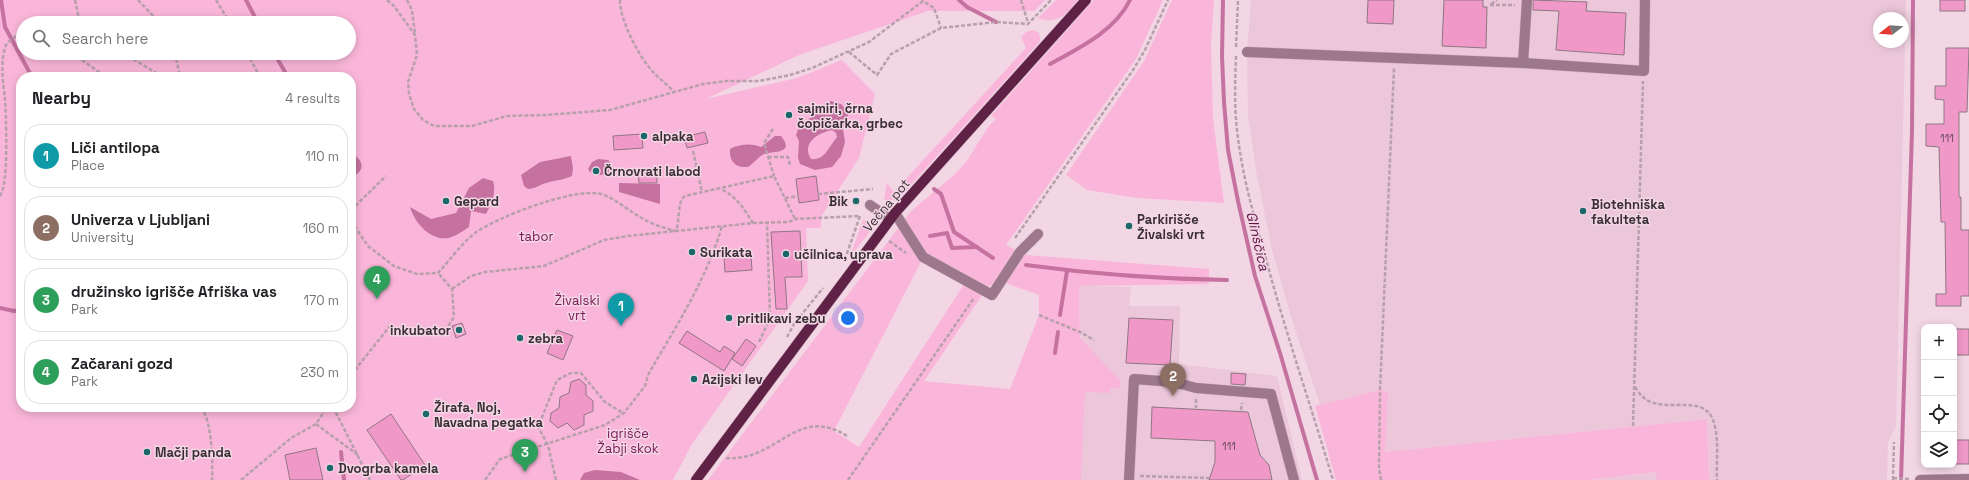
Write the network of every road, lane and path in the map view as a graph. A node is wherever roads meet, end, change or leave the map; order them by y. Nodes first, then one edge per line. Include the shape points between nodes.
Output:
1 (75, 0) edge
2 (138, 0) edge
3 (216, 0) edge
4 (387, 0) edge
5 (407, 0) edge
6 (620, 0) edge
7 (923, 0) edge
8 (1021, 0) edge
9 (1051, 0) edge
10 (1086, 0) edge
11 (1238, 0) edge
12 (1497, 0) edge
13 (1646, 0) edge
14 (1527, 2) edge
15 (78, 16) edge
16 (153, 16) edge
17 (226, 16) edge
18 (1028, 24) junction
19 (941, 28) junction
20 (415, 35) junction
21 (16, 36) edge
22 (849, 52) junction
23 (1247, 52) dead end
24 (1394, 58) junction
25 (82, 60) edge
26 (135, 60) edge
27 (176, 60) edge
28 (251, 60) edge
29 (1523, 63) junction
30 (1644, 71) junction
31 (99, 72) edge
32 (155, 72) edge
33 (179, 72) edge
34 (257, 72) edge
35 (676, 93) junction
36 (772, 129) dead end
37 (693, 151) dead end
38 (767, 156) junction
39 (790, 165) dead end
40 (386, 176) dead end
41 (774, 176) junction
42 (720, 189) junction
43 (873, 189) dead end
44 (702, 192) junction
45 (818, 194) dead end
46 (0, 196) edge
47 (799, 196) dead end
48 (785, 198) junction
49 (356, 205) edge
50 (870, 205) dead end
51 (860, 216) dead end
52 (893, 216) junction
53 (795, 219) junction
54 (753, 223) junction
55 (767, 223) junction
56 (722, 226) junction
57 (356, 228) edge
58 (676, 232) junction
59 (1038, 234) dead end
60 (438, 273) junction
61 (452, 289) junction
62 (1039, 315) dead end
63 (1094, 340) dead end
64 (759, 342) dead end
65 (356, 369) edge
66 (1634, 386) junction
67 (203, 412) edge
68 (324, 412) edge
69 (336, 412) edge
70 (624, 413) junction
71 (316, 424) junction
72 (1633, 426) dead end
73 (847, 436) dead end
74 (1894, 442) dead end
75 (548, 445) junction
76 (714, 455) junction
77 (358, 456) junction
78 (1129, 478) edge
79 (1209, 478) dead end
80 (1894, 479) edge
81 (1908, 479) dead end
82 (1968, 479) edge
83 (212, 480) edge
84 (241, 480) edge
85 (370, 480) edge
86 (485, 480) edge
87 (556, 480) edge
88 (696, 480) edge
89 (1294, 480) edge
90 (1333, 480) edge
91 (1381, 480) edge
92 (1717, 480) edge
93 (1920, 480) edge

1 - 15 path
2 - 16 path
3 - 17 path
4 - 20 path
5 - 20 path via 412,10
6 - 35 path via 620,10 634,42 653,72
7 - 19 path via 934,8
7 - 22 path via 880,35
8 - 18 path
9 - 18 path
10 - 52 main road, Večna pot
11 - 90 path via 1236,101 1238,138 1245,178 1283,321
12 - 14 path via 1490,4
13 - 30 street
14 - 29 street
18 - 19 path via 996,22
19 - 22 path via 891,54 877,75
20 - 35 path via 417,55 408,82 409,94 414,109 423,120 434,126 472,126 507,116 610,110
21 - 46 path via 6,45 3,59 5,178
22 - 35 path via 790,75 760,81 726,80
23 - 24 street
24 - 29 street
24 - 91 path via 1380,390
25 - 31 path
26 - 32 path
27 - 33 path
28 - 34 path
29 - 30 street
30 - 66 path
36 - 38 path via 764,143
37 - 44 path
38 - 39 path via 788,157
38 - 41 path
40 - 49 path
41 - 42 path
41 - 48 path
42 - 44 path
42 - 54 path via 731,194 741,204
43 - 45 path
44 - 58 path via 681,199
47 - 48 path
48 - 53 path
50 - 52 street
51 - 53 path
52 - 59 street via 923,257 992,295 1020,252
52 - 76 main road, Večna pot
53 - 55 path via 789,222
54 - 55 path
54 - 56 path
55 - 64 path via 770,318
56 - 58 path
56 - 70 path via 699,287 648,374 645,386
57 - 60 path via 368,246 394,266 417,274
58 - 60 path via 640,218 601,194 583,192 518,212 489,225 464,243
58 - 61 path via 604,240 544,266 485,272 471,276
60 - 61 path
61 - 65 path via 454,318 442,335 389,327
62 - 63 path
66 - 72 path
66 - 92 path via 1641,396 1651,402 1706,409 1716,428
67 - 83 path via 207,420
68 - 71 path
69 - 77 path
70 - 75 path via 605,425
70 - 75 path via 605,402 581,373 572,373 557,380 538,427
71 - 77 path
71 - 84 path via 291,438
73 - 76 path via 826,426 809,426 797,430 762,452 739,459
74 - 80 path
75 - 86 path via 500,459
75 - 87 path
76 - 88 main road, Večna pot
77 - 85 path
78 - 79 path
78 - 89 street via 1134,379 1174,382 1196,388 1271,394
80 - 81 path
82 - 93 street

